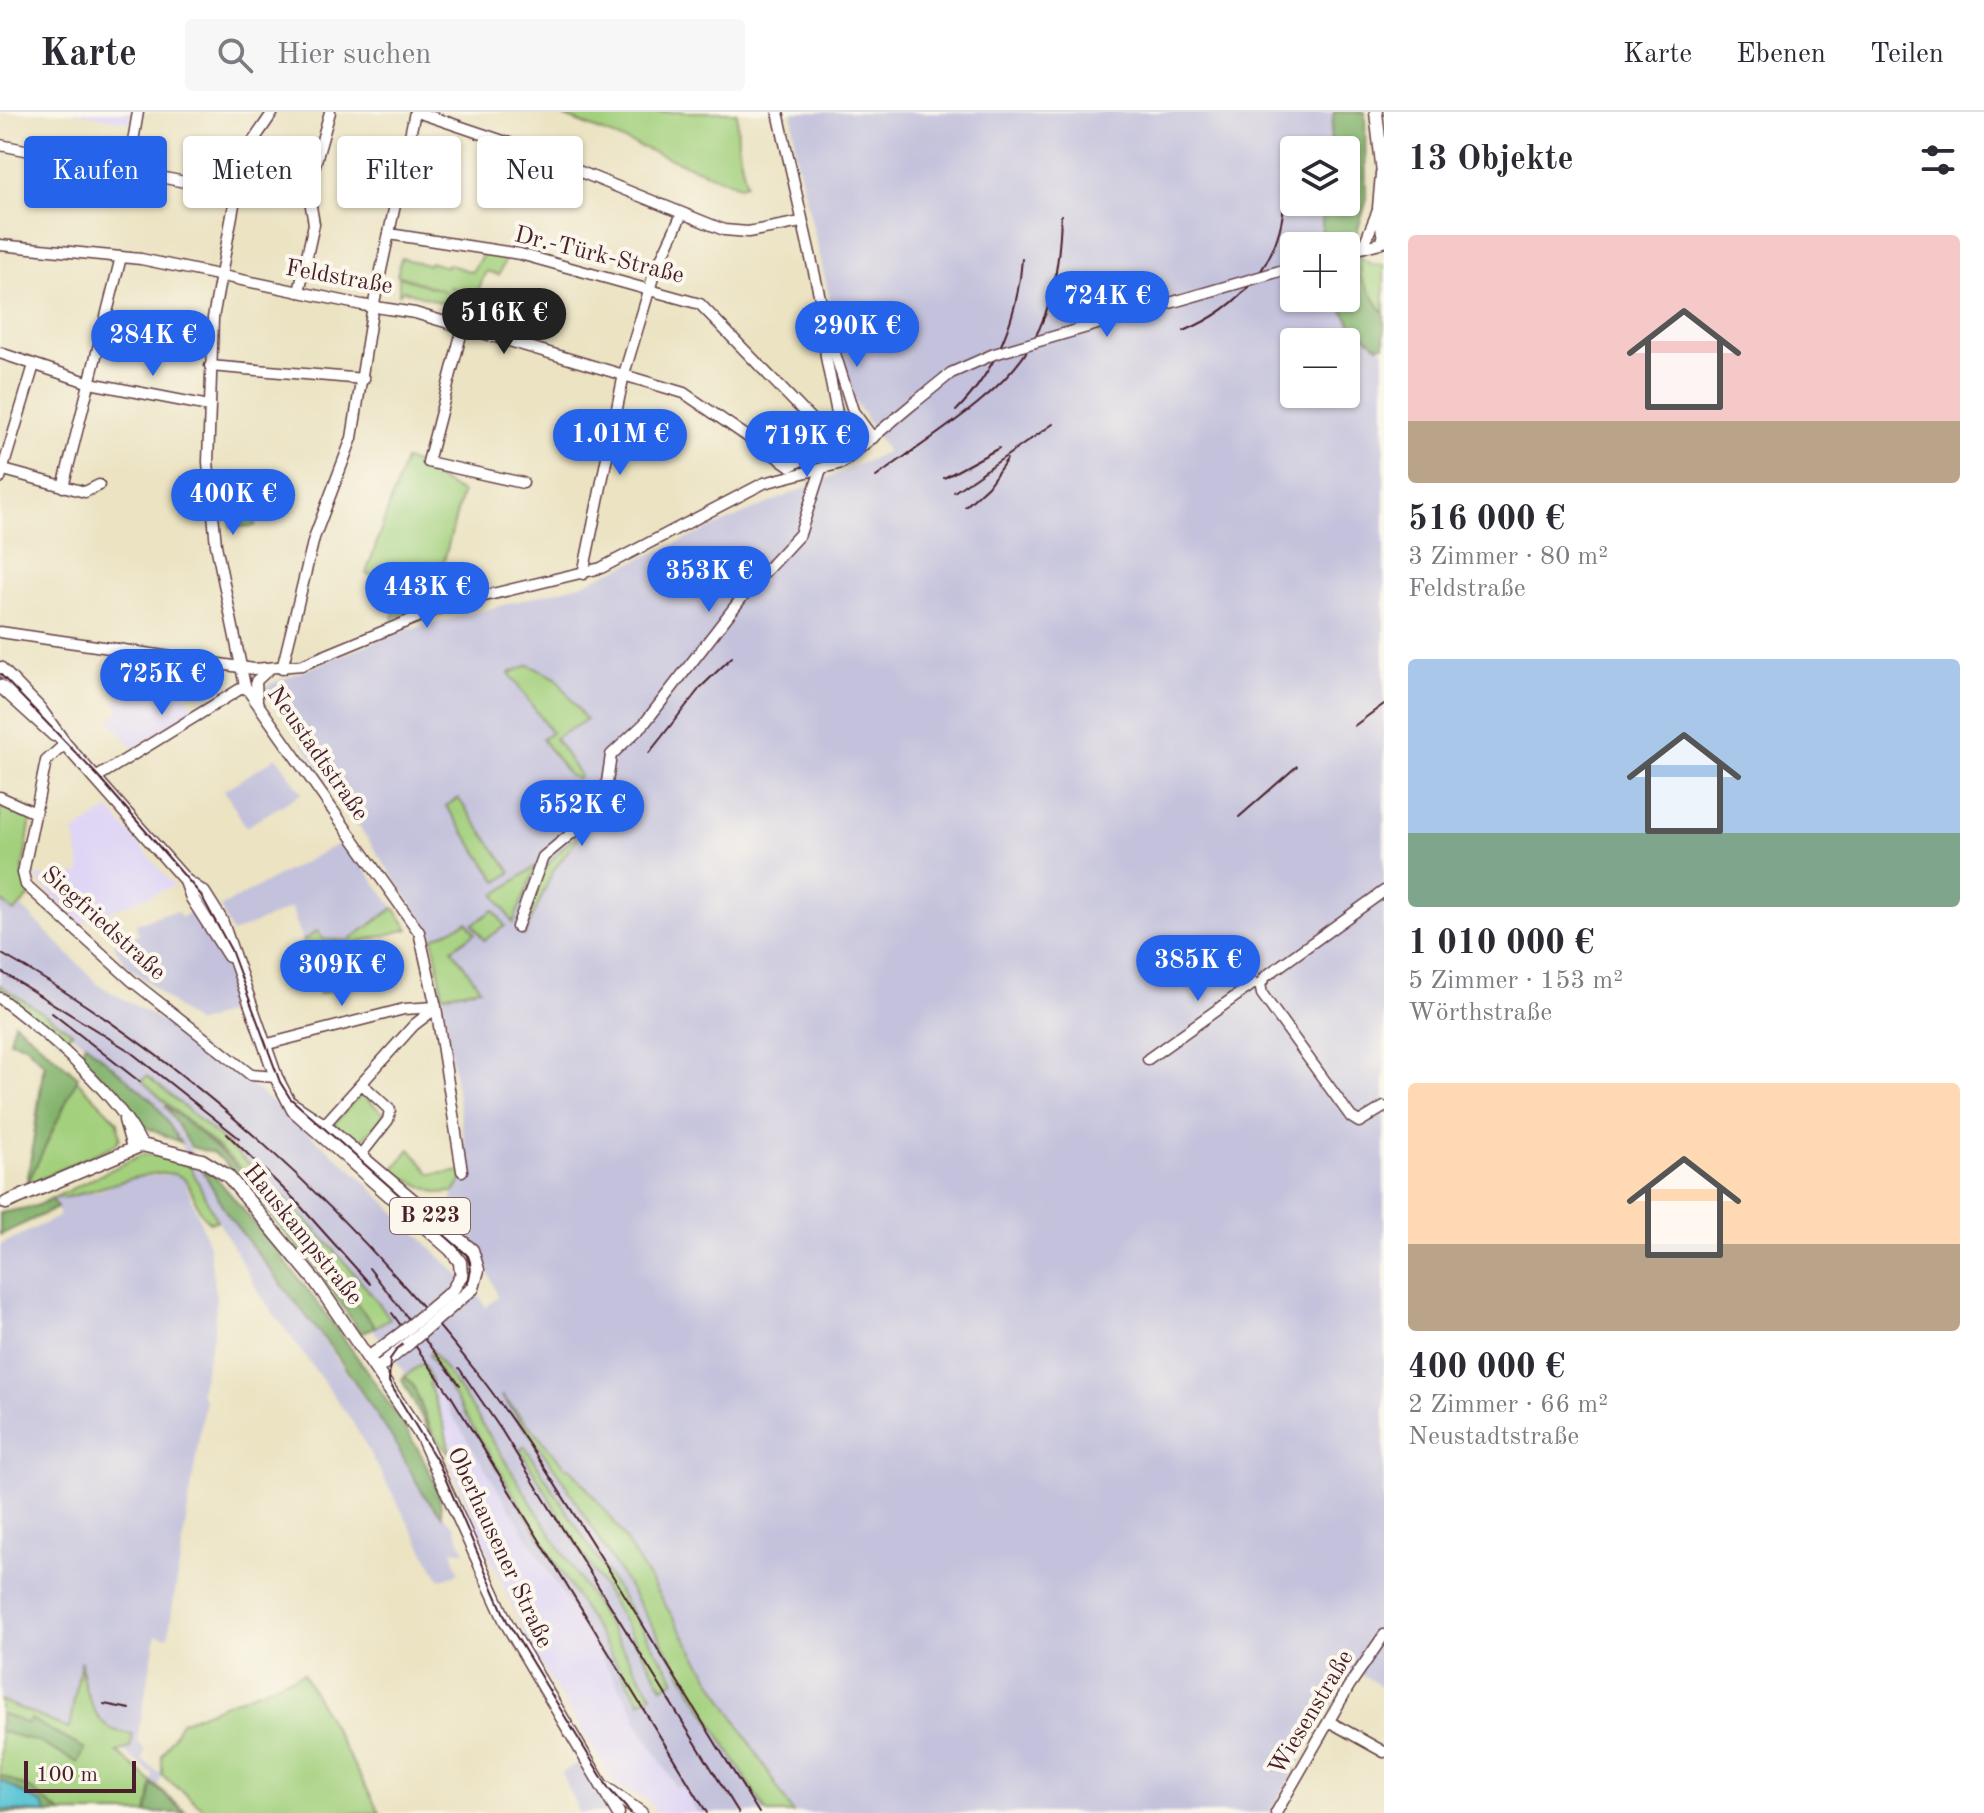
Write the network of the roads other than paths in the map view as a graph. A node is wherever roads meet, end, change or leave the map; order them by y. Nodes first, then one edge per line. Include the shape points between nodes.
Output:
1 (138, 112) edge
2 (273, 112) edge
3 (330, 112) edge
4 (416, 112) edge
5 (778, 112) edge
6 (1376, 112) edge
7 (134, 136) edge
8 (257, 136) edge
9 (0, 145) edge
10 (24, 150) edge
11 (1383, 178) edge
12 (232, 208) edge
13 (1379, 208) junction
14 (682, 214) junction
15 (801, 222) junction
16 (389, 234) junction
17 (1360, 240) edge
18 (1384, 241) edge
19 (0, 245) edge
20 (1360, 248) edge
21 (121, 257) junction
22 (1280, 271) edge
23 (218, 275) junction
24 (651, 288) junction
25 (299, 292) junction
26 (375, 305) junction
27 (822, 311) junction
28 (463, 327) junction
29 (0, 353) edge
30 (34, 365) junction
31 (210, 366) junction
32 (624, 374) junction
33 (364, 379) junction
34 (90, 383) junction
35 (209, 406) junction
36 (873, 438) junction
37 (830, 448) junction
38 (821, 469) junction
39 (1, 472) edge
40 (523, 483) dead end
41 (99, 485) dead end
42 (63, 487) junction
43 (583, 574) junction
44 (2, 634) edge
45 (239, 667) junction
46 (0, 668) edge
47 (282, 669) junction
48 (270, 670) junction
49 (0, 686) edge
50 (245, 686) junction
51 (258, 706) junction
52 (65, 744) junction
53 (97, 777) junction
54 (0, 797) edge
55 (33, 812) junction
56 (1384, 891) edge
57 (517, 927) dead end
58 (1260, 984) junction
59 (0, 998) edge
60 (436, 1007) junction
61 (404, 1009) junction
62 (414, 1025) junction
63 (264, 1045) junction
64 (1148, 1059) dead end
65 (270, 1078) junction
66 (362, 1084) junction
67 (292, 1104) junction
68 (1384, 1107) edge
69 (324, 1125) junction
70 (137, 1146) junction
71 (359, 1157) junction
72 (462, 1171) dead end
73 (3, 1204) edge
74 (406, 1338) junction
75 (372, 1364) junction
76 (1384, 1635) edge
77 (1330, 1722) junction
78 (1384, 1752) edge
79 (606, 1788) junction
80 (637, 1810) edge
81 (618, 1813) edge
82 (1276, 1813) edge

1 - 7 street
2 - 8 street, Neustadtstraße
3 - 25 street via 308,189 314,224
4 - 14 street via 509,143
4 - 16 street
5 - 15 street
6 - 11 main road
9 - 10 street
11 - 13 main road
12 - 23 street, Neustadtstraße
13 - 17 street
13 - 18 main road
14 - 15 street via 735,232
14 - 24 street
15 - 27 street
16 - 24 street, Dr.-Türk-Straße via 520,254
16 - 26 street
18 - 20 street
19 - 21 street, Feldstraße
21 - 23 street, Feldstraße
21 - 34 street
22 - 36 street, bridge via 994,354 951,373
23 - 25 street, Feldstraße
23 - 31 street, Neustadtstraße
24 - 32 street
24 - 37 street, Dr.-Türk-Straße via 706,309 810,418
25 - 26 street, Feldstraße
26 - 28 street, Feldstraße
26 - 33 street
27 - 36 street via 853,411
27 - 37 street via 843,434
28 - 32 street, Feldstraße
28 - 40 street via 428,462
29 - 30 street
30 - 34 street
30 - 39 street
31 - 33 street
31 - 35 street, Neustadtstraße
32 - 37 street, Feldstraße via 684,393 783,465
32 - 43 street
33 - 47 street via 352,438 314,538
34 - 35 street
34 - 42 street
35 - 45 street, Neustadtstraße via 216,545
36 - 38 street via 842,463
38 - 43 street via 764,483
38 - 57 street via 800,534 747,591 644,724 611,755 605,796 543,857
39 - 42 street
41 - 42 street via 85,492
43 - 47 street via 447,605 328,657
44 - 45 street
45 - 48 street
45 - 50 street, Neustadtstraße
46 - 52 main road, B 223
47 - 48 street
48 - 51 street via 256,681
49 - 52 main road, B 223
50 - 51 street, Neustadtstraße
50 - 53 street
51 - 60 street, Neustadtstraße via 419,932
52 - 53 main road, B 223
52 - 55 street, Siegfriedstraße via 46,761
53 - 63 main road, B 223 via 214,908
54 - 55 street
55 - 65 street, Siegfriedstraße via 23,873 30,891 251,1075
56 - 58 street
58 - 64 street
58 - 68 street via 1351,1117 1359,1122
59 - 70 street via 67,1054 124,1118
60 - 61 street
60 - 62 street
60 - 72 street, Neustadtstraße
61 - 62 street
61 - 63 street
62 - 66 street
63 - 65 main road, B 223
65 - 67 main road, B 223
66 - 69 street
66 - 71 street via 390,1110
67 - 69 main road, B 223
67 - 74 main road, B 223, bridge via 300,1119 460,1262 461,1276 452,1291
69 - 71 main road, B 223
70 - 73 main road via 37,1198
70 - 75 main road, Hauskampstraße via 163,1147 202,1160 228,1176 316,1282
71 - 74 main road, B 223, bridge via 472,1250 478,1270 473,1288
74 - 75 main road, B 223
75 - 79 main road, Oberhausener Straße via 422,1437 507,1624
76 - 77 street, Wiesenstraße
77 - 78 street
77 - 82 street, Wiesenstraße
79 - 80 main road, Oberhausener Straße
79 - 81 main road, Oberhausener Straße

